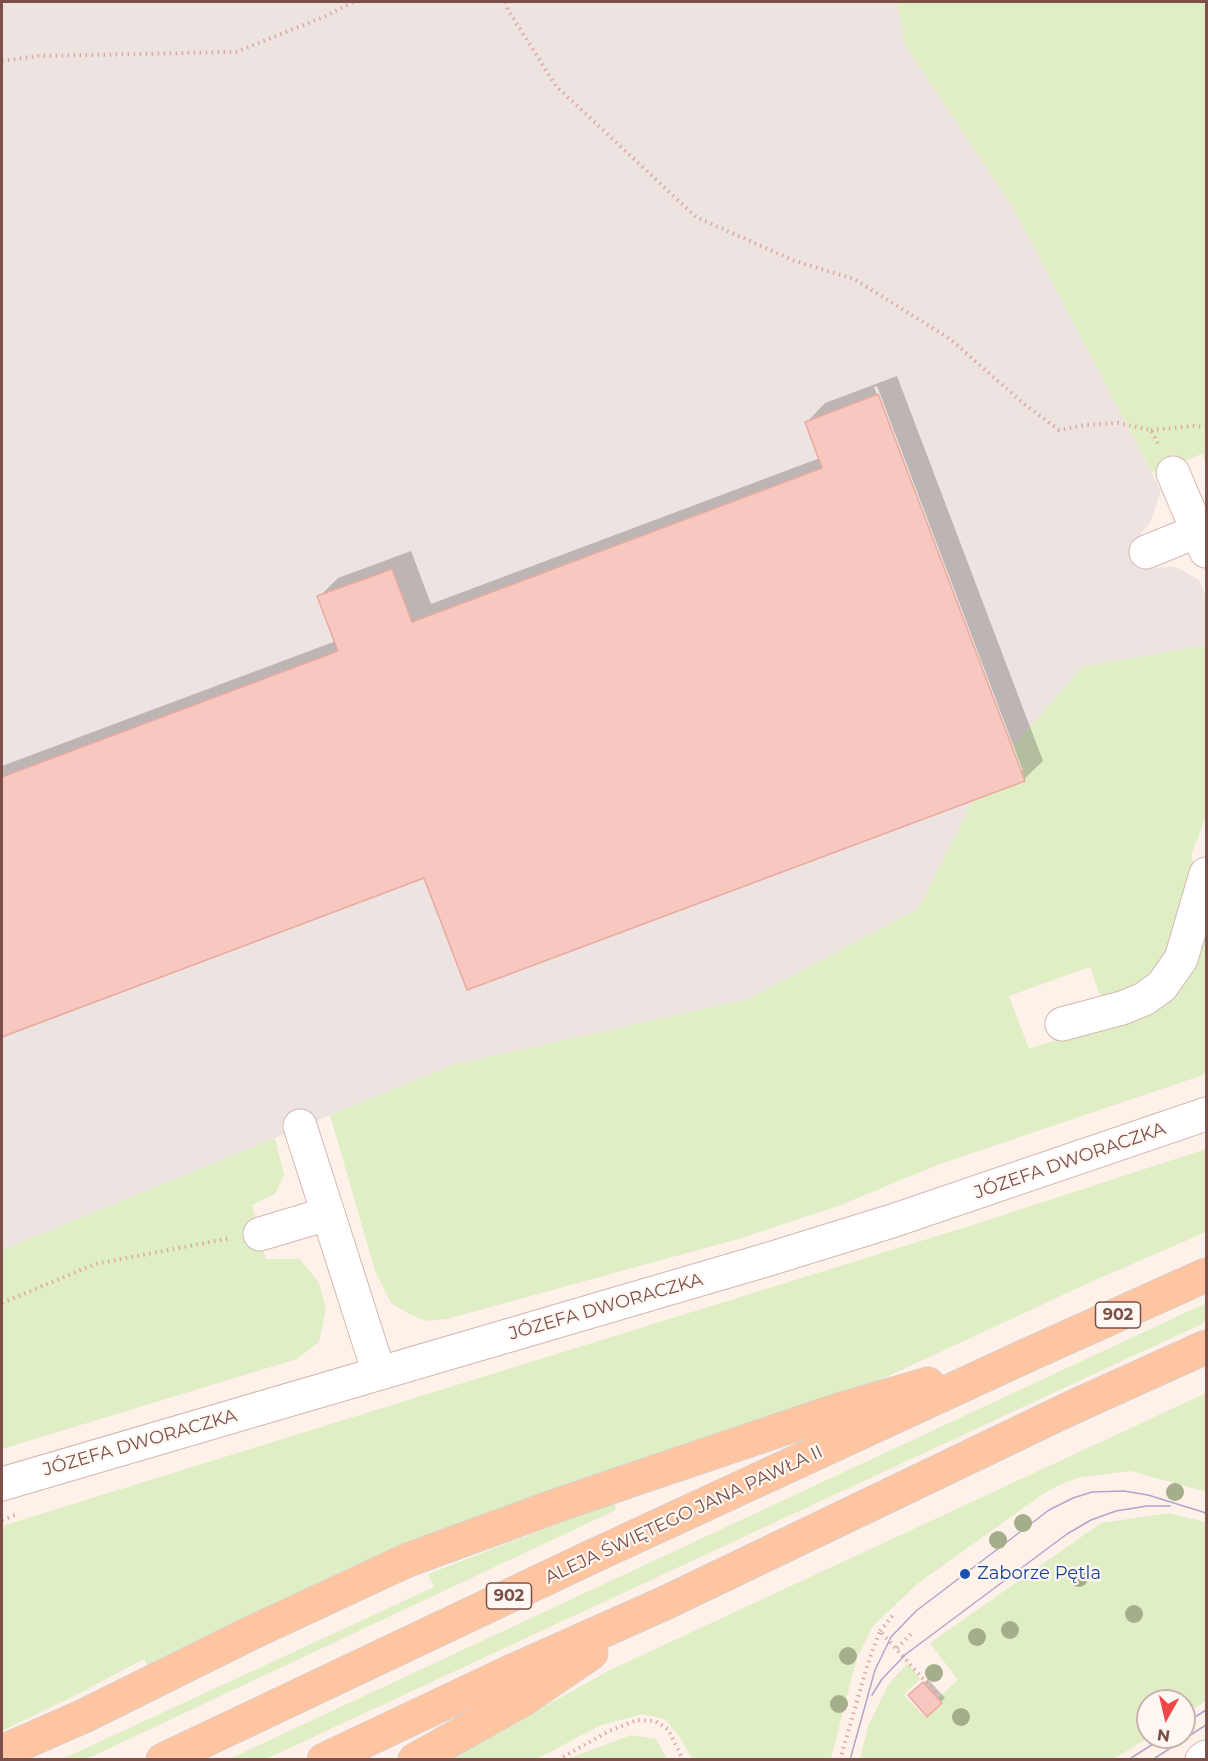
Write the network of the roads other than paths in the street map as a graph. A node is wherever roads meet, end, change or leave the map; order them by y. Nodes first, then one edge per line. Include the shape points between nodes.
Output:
1 (1173, 473) road end
2 (1202, 541) edge
3 (1146, 552) dead end
4 (1206, 874) edge
5 (1062, 1024) dead end
6 (1206, 1114) edge
7 (300, 1126) dead end
8 (327, 1214) junction
9 (260, 1234) road end
10 (1206, 1275) edge
11 (1206, 1347) edge
12 (1030, 1354) junction
13 (379, 1373) junction
14 (2, 1484) edge
15 (665, 1603) junction
16 (2, 1752) edge
17 (1206, 1757) edge
18 (163, 1760) edge
19 (324, 1760) edge
20 (416, 1760) edge
21 (1202, 1760) edge

1 - 2 street
2 - 3 street
4 - 5 street via 1181,959 1162,986 1122,1008
6 - 13 street, JÓZEFA DWORACZKA via 861,1231
7 - 8 street
8 - 9 street
8 - 13 street
10 - 12 main road, ALEJA ŚWIĘTEGO JANA PAWŁA II / 902
11 - 15 main road
12 - 16 main road via 831,1413 408,1560
12 - 18 main road, ALEJA ŚWIĘTEGO JANA PAWŁA II / 902
13 - 14 street, JÓZEFA DWORACZKA
15 - 19 main road
15 - 20 main road via 522,1700
17 - 21 street

